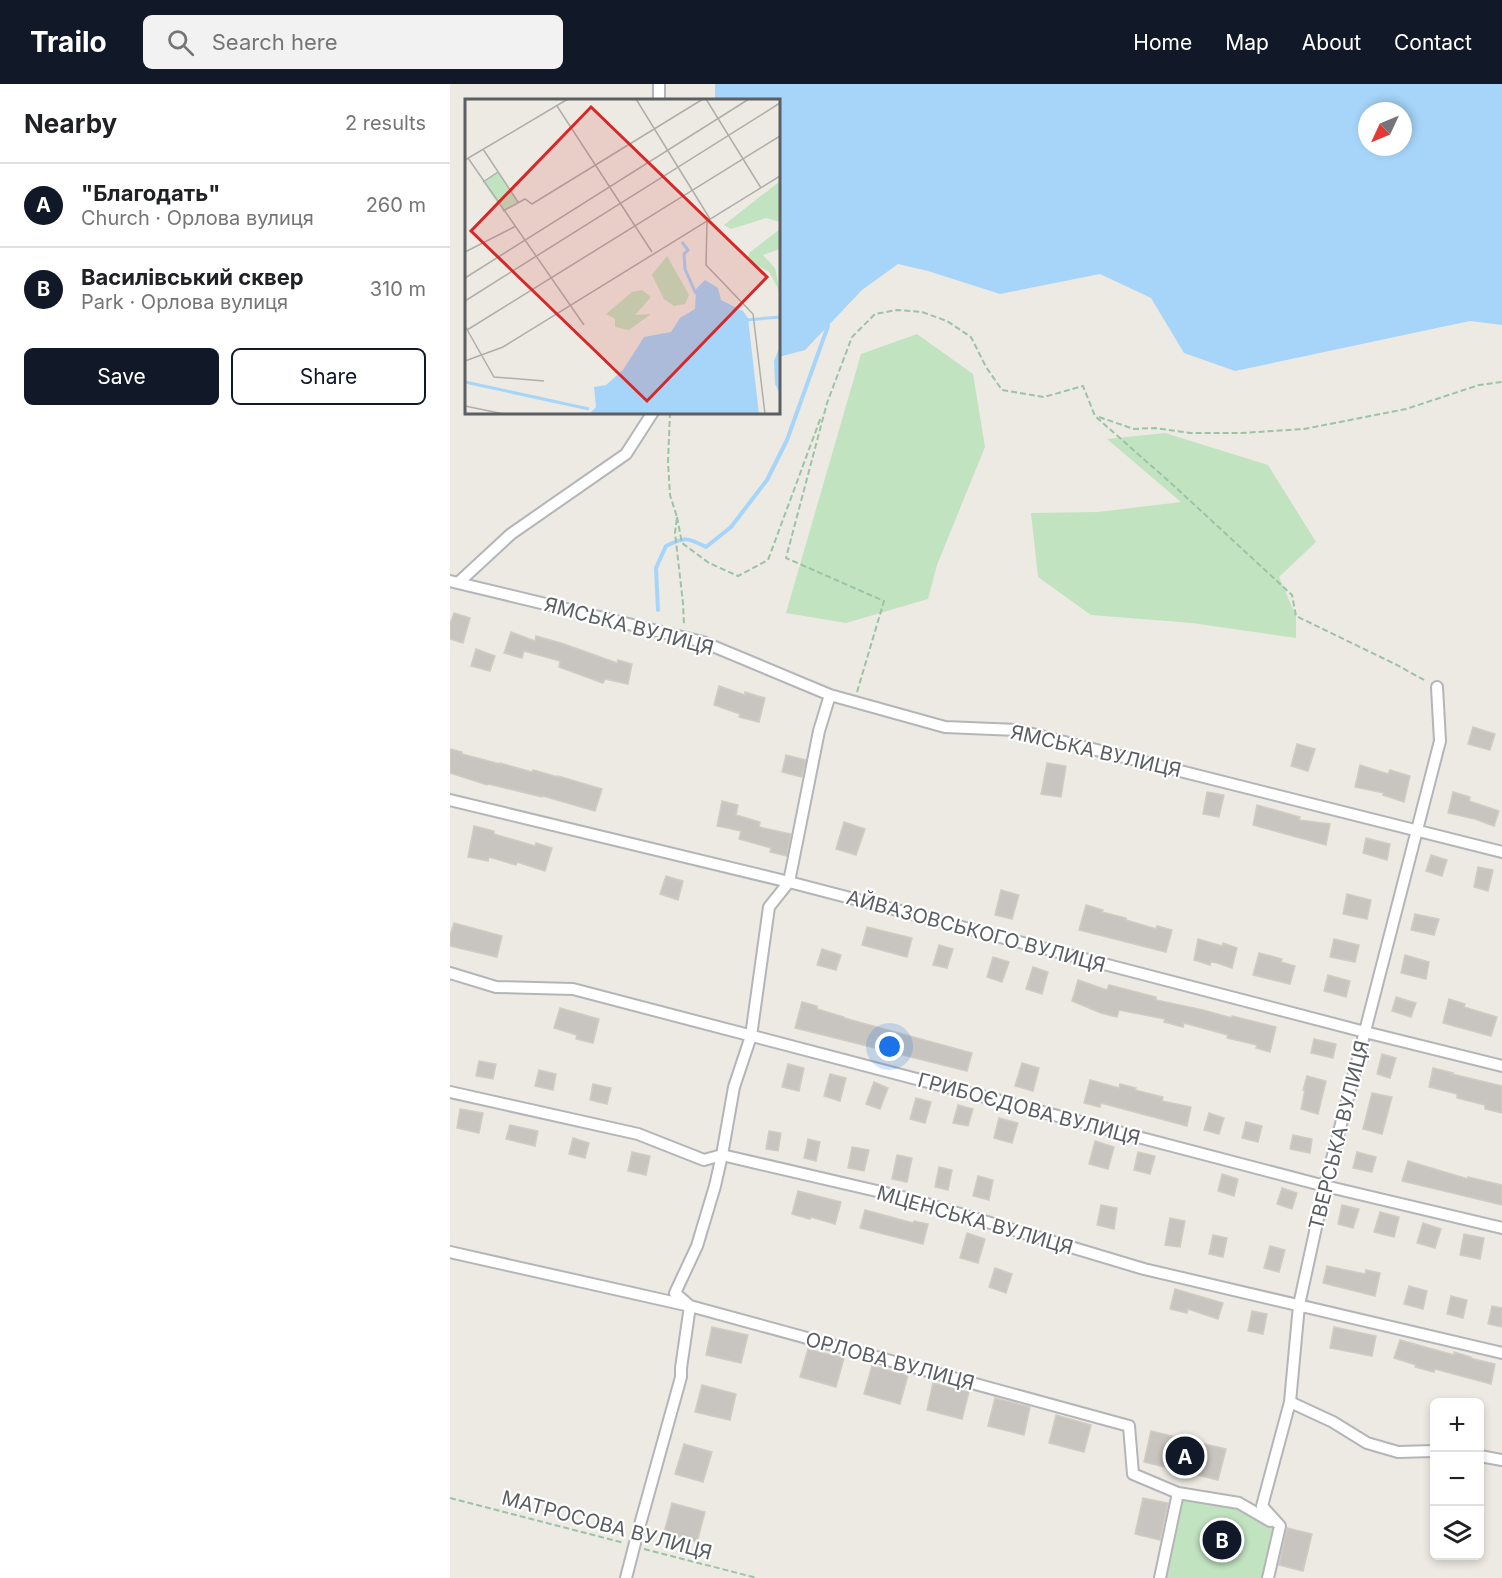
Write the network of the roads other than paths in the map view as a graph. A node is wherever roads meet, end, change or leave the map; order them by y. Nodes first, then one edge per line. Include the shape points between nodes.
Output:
1 (659, 84) edge
2 (658, 99) edge
3 (652, 414) edge
4 (454, 582) edge
5 (1437, 687) road end
6 (830, 695) junction
7 (450, 800) edge
8 (1417, 830) junction
9 (1502, 852) edge
10 (789, 882) junction
11 (450, 973) edge
12 (1365, 1032) junction
13 (751, 1036) junction
14 (1502, 1066) edge
15 (450, 1092) edge
16 (722, 1155) junction
17 (1325, 1186) junction
18 (1502, 1228) edge
19 (450, 1252) edge
20 (1299, 1305) junction
21 (690, 1306) junction
22 (1502, 1353) edge
23 (1290, 1402) junction
24 (1430, 1451) edge
25 (1484, 1457) edge
26 (1502, 1460) edge
27 (1178, 1493) junction
28 (1280, 1526) junction
29 (626, 1578) edge
30 (1160, 1578) edge
31 (1268, 1578) edge

1 - 2 street
3 - 4 street via 626,454 511,534
4 - 6 street, ЯМСЬКА ВУЛИЦЯ via 703,642
5 - 8 street, ТВЕРСЬКА ВУЛИЦЯ via 1440,741
6 - 8 street, ЯМСЬКА ВУЛИЦЯ via 945,727 1017,730
6 - 10 street via 819,731
7 - 10 street, АЙВАЗОВСЬКОГО ВУЛИЦЯ
8 - 9 street, ЯМСЬКА ВУЛИЦЯ
8 - 12 street, ТВЕРСЬКА ВУЛИЦЯ
10 - 12 street, АЙВАЗОВСЬКОГО ВУЛИЦЯ
10 - 13 street via 770,907
11 - 13 street, ГРИБОЄДОВА ВУЛИЦЯ via 496,987 573,989
12 - 14 street, АЙВАЗОВСЬКОГО ВУЛИЦЯ
12 - 17 street, ТВЕРСЬКА ВУЛИЦЯ
13 - 16 street via 734,1087
13 - 17 street, ГРИБОЄДОВА ВУЛИЦЯ
15 - 16 street, МЦЕНСЬКА ВУЛИЦЯ via 638,1134 704,1160
16 - 20 street, МЦЕНСЬКА ВУЛИЦЯ via 907,1198 1144,1269
16 - 21 street via 697,1246 675,1293
17 - 18 street, ГРИБОЄДОВА ВУЛИЦЯ
17 - 20 street, ТВЕРСЬКА ВУЛИЦЯ
19 - 21 street, ОРЛОВА ВУЛИЦЯ
20 - 22 street, МЦЕНСЬКА ВУЛИЦЯ
20 - 23 street, ТВЕРСЬКА ВУЛИЦЯ
21 - 27 street, ОРЛОВА ВУЛИЦЯ via 1129,1426 1133,1474
21 - 29 street via 679,1388
23 - 24 street via 1334,1422 1367,1443 1398,1452
23 - 28 street, ТВЕРСЬКА ВУЛИЦЯ via 1262,1506
25 - 26 street
27 - 28 street, ОРЛОВА ВУЛИЦЯ via 1239,1503
27 - 30 street
28 - 31 street

